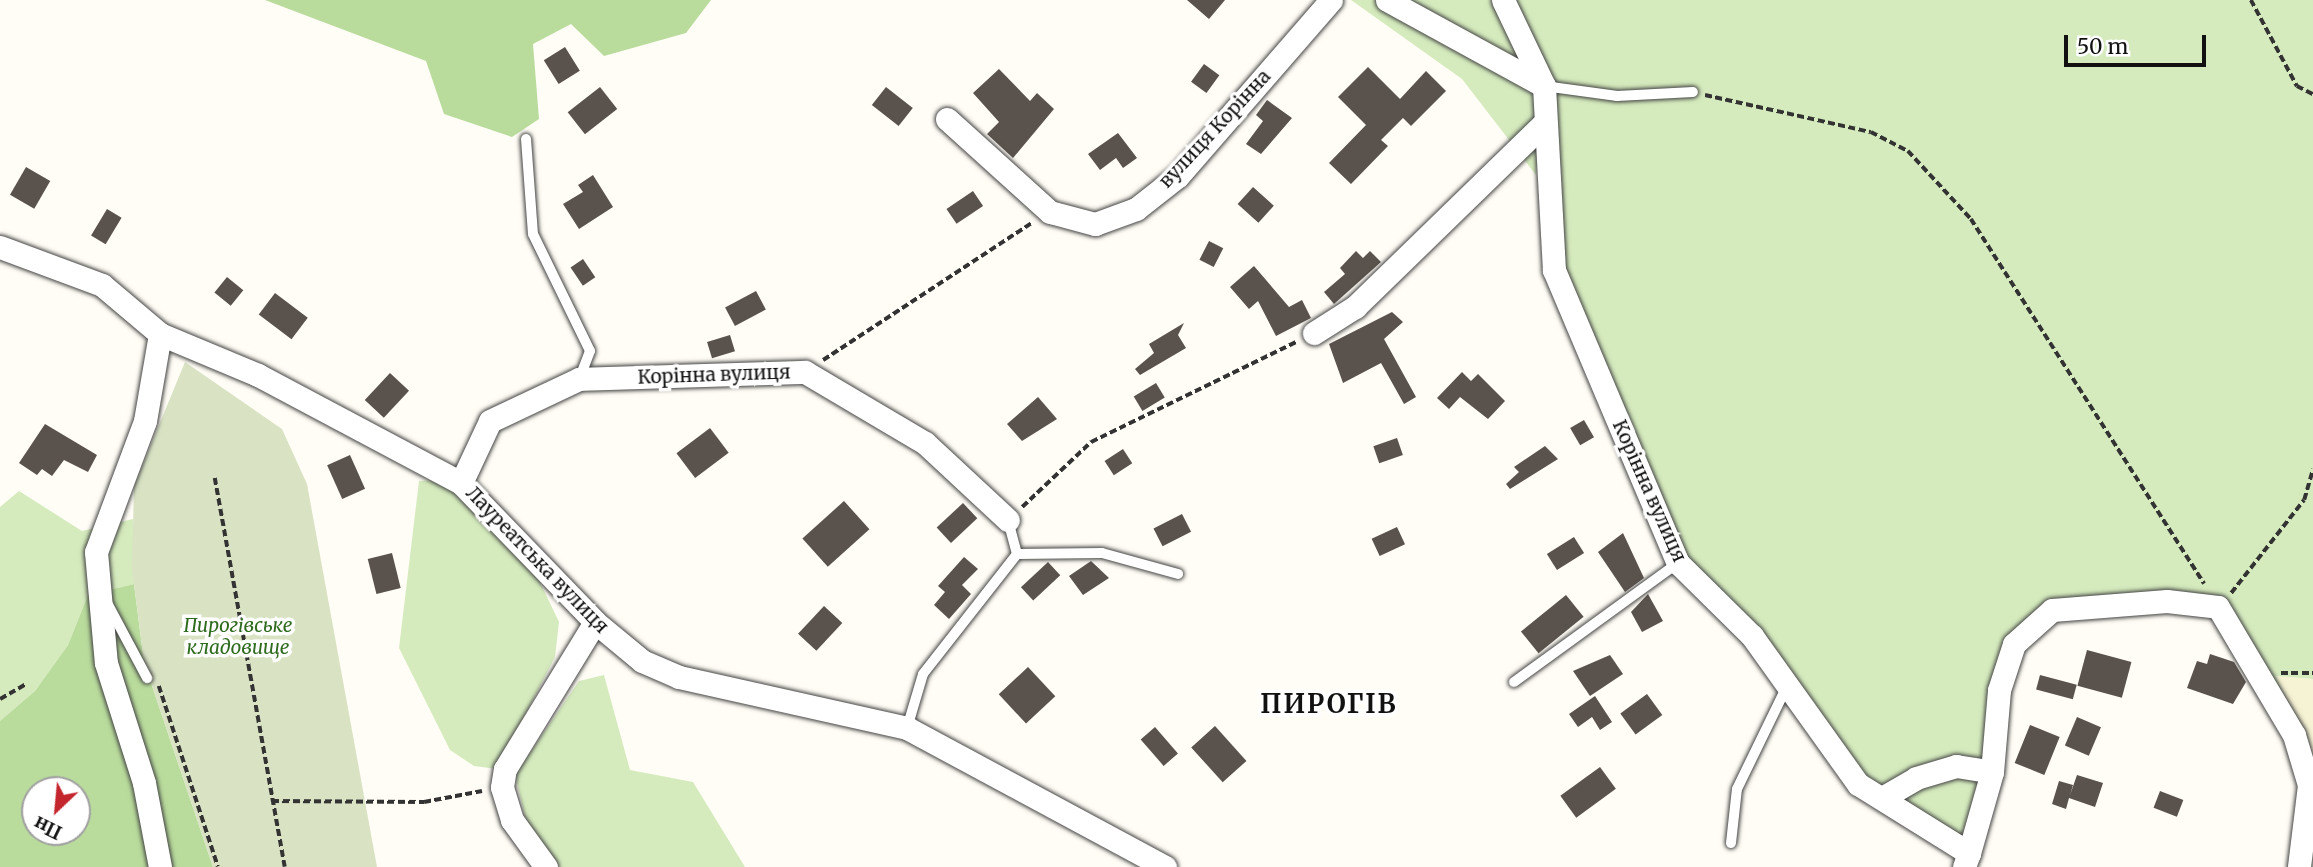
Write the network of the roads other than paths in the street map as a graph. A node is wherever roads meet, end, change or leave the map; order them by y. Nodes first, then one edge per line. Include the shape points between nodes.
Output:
1 (1331, 0) edge
2 (1387, 0) edge
3 (1503, 0) edge
4 (1544, 86) junction
5 (1693, 92) road end
6 (947, 119) dead end
7 (1545, 122) junction
8 (526, 139) dead end
9 (0, 247) edge
10 (1314, 333) road end
11 (160, 334) junction
12 (579, 379) junction
13 (461, 483) junction
14 (1008, 520) joint
15 (1017, 554) junction
16 (1678, 563) junction
17 (1178, 574) dead end
18 (99, 593) junction
19 (595, 622) junction
20 (147, 678) road end
21 (1514, 682) dead end
22 (1787, 686) junction
23 (907, 728) junction
24 (1992, 772) junction
25 (1882, 798) junction
26 (1731, 842) dead end
27 (1967, 860) edge
28 (160, 867) edge
29 (547, 867) edge
30 (1165, 867) edge
31 (2299, 867) edge

1 - 6 street, вулиця Корінна via 1178,176 1136,209 1095,224 1050,212
2 - 4 street
3 - 4 street
4 - 5 lane via 1617,96
4 - 7 street, Корінна вулиця
7 - 10 street via 1354,307
7 - 16 street, Корінна вулиця via 1554,270
8 - 12 lane via 533,234 590,351
9 - 11 street, Лауреатська вулиця via 102,285
11 - 13 street, Лауреатська вулиця via 258,375
11 - 18 street via 145,421 96,552
12 - 13 street, Корінна вулиця via 490,421
12 - 14 street, Корінна вулиця via 805,372 925,443
13 - 19 street, Лауреатська вулиця
14 - 15 lane
15 - 17 lane via 1102,553
15 - 23 lane via 923,674
16 - 21 lane
16 - 22 street, Корінна вулиця via 1752,636
18 - 20 lane via 112,606
18 - 28 street via 106,663 144,783
19 - 23 street, Лауреатська вулиця via 642,662 680,677
19 - 29 street via 520,742 502,787 512,820
22 - 25 street, Корінна вулиця via 1858,784
22 - 26 lane via 1737,789
23 - 30 street, Лауреатська вулиця
24 - 25 street via 1956,766 1916,778
24 - 27 street
24 - 31 street via 1999,690 2014,644 2052,610 2122,600 2218,607 2262,673 2294,735 2309,785
25 - 27 street, Корінна вулиця

